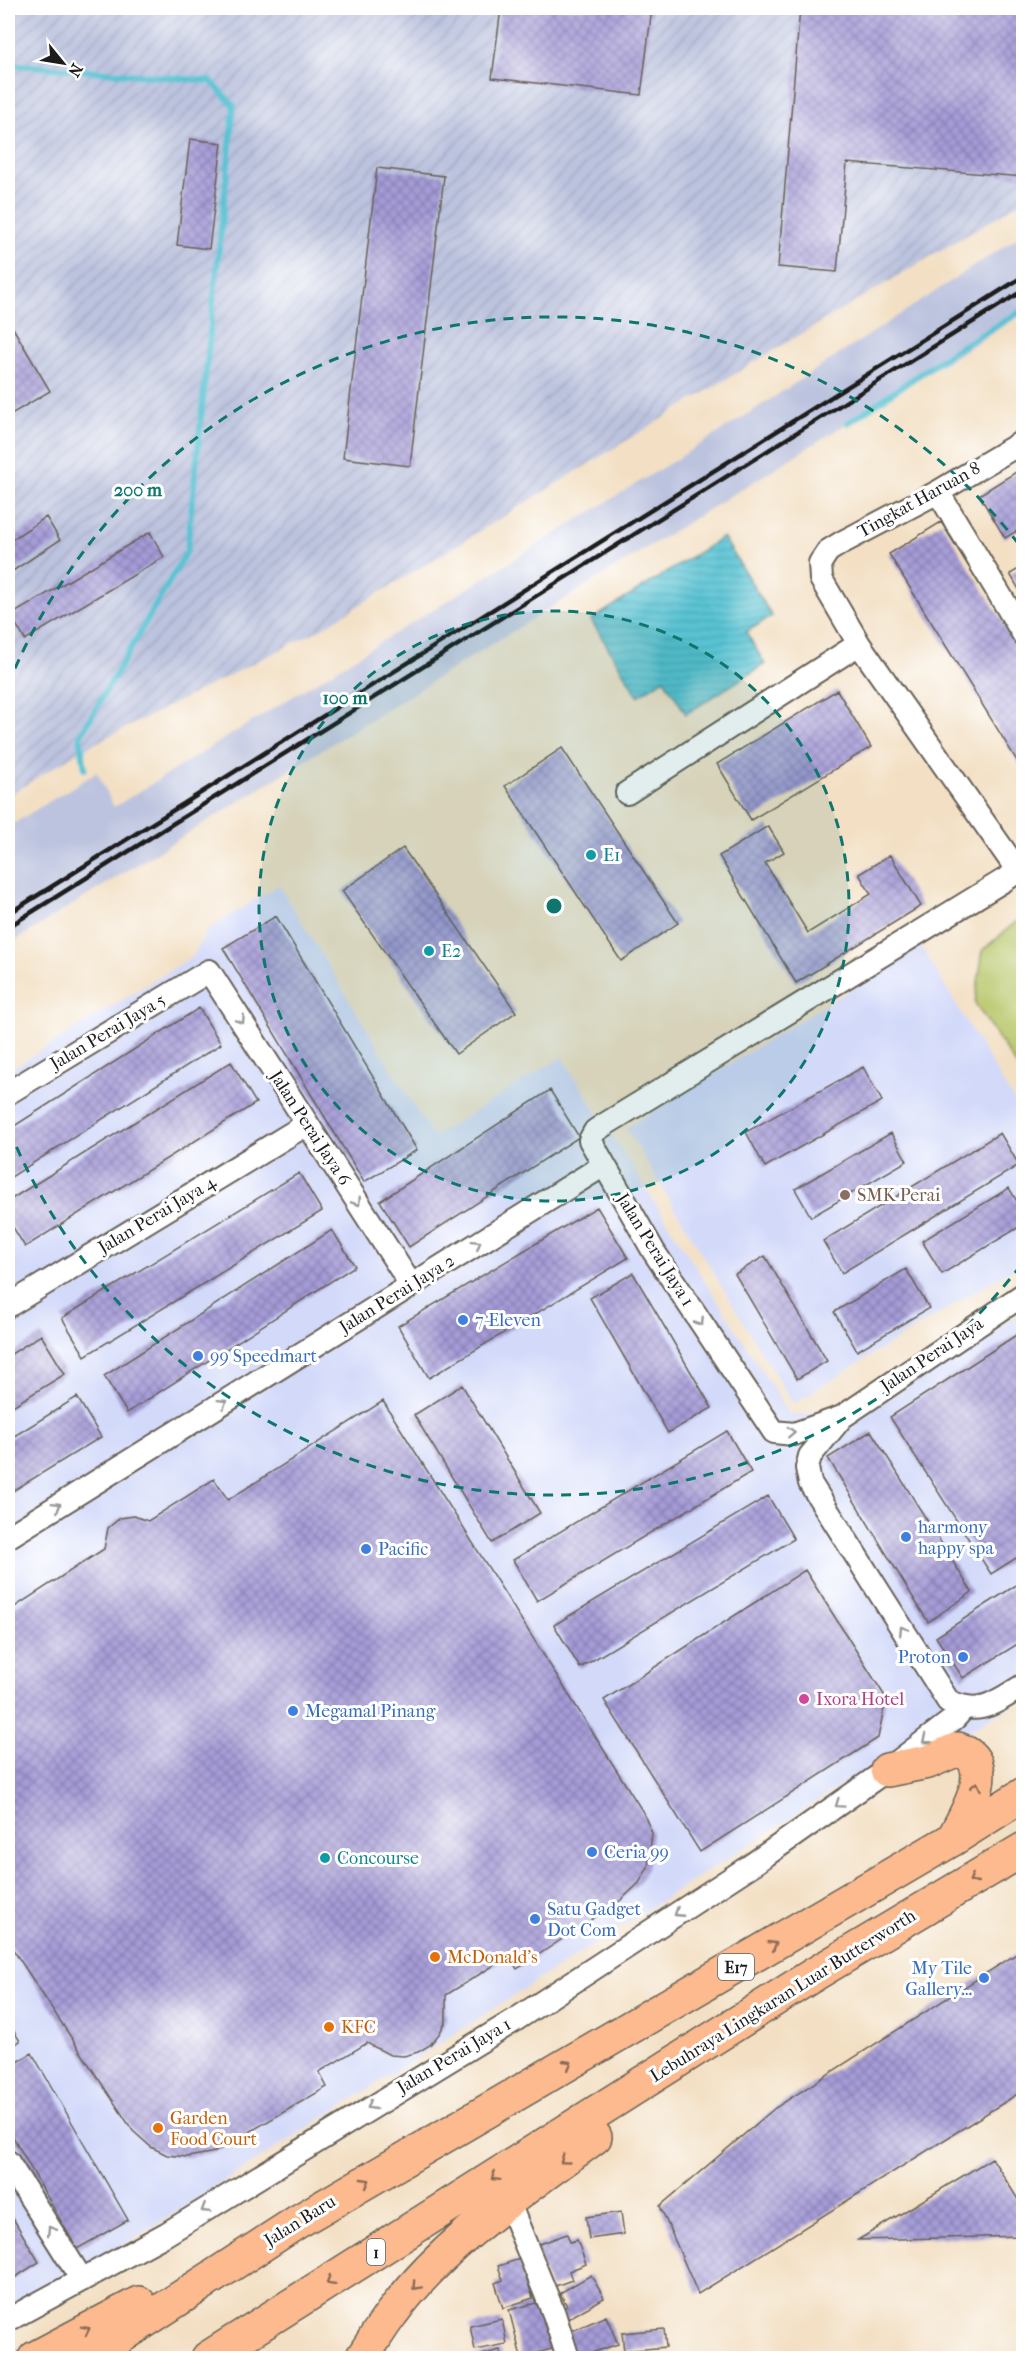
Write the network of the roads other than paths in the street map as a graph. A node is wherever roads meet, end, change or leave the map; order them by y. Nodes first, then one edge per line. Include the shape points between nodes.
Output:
1 (1023, 441) edge
2 (938, 492) junction
3 (1023, 635) edge
4 (859, 644) junction
5 (627, 793) dead end
6 (1021, 870) edge
7 (209, 971) joint
8 (8, 1093) edge
9 (307, 1124) junction
10 (604, 1165) junction
11 (411, 1285) junction
12 (1021, 1296) edge
13 (8, 1306) edge
14 (842, 1418) junction
15 (8, 1537) edge
16 (1023, 1685) edge
17 (964, 1708) junction
18 (887, 1770) junction
19 (1023, 1794) edge
20 (953, 1839) junction
21 (1023, 1849) edge
22 (813, 1976) junction
23 (8, 2162) edge
24 (508, 2201) junction
25 (297, 2222) junction
26 (82, 2280) junction
27 (10, 2316) edge
28 (35, 2358) edge
29 (88, 2358) edge
30 (208, 2358) edge
31 (362, 2358) edge
32 (568, 2358) edge

1 - 2 street, Tingkat Haruan 8
2 - 3 street
2 - 4 street, Tingkat Haruan 8 via 841,543 819,563 821,579
4 - 5 street
4 - 6 street
6 - 10 street, Jalan Perai Jaya 1 via 595,1131 590,1140
7 - 8 street, Jalan Perai Jaya 5
7 -> 9 street, Jalan Perai Jaya 6
9 -> 11 street, Jalan Perai Jaya 6
9 - 13 street, Jalan Perai Jaya 4
11 -> 10 street, Jalan Perai Jaya 2
10 -> 14 street, Jalan Perai Jaya 1 via 654,1252 774,1432 794,1434
15 -> 11 street, Jalan Perai Jaya 2
12 - 14 street, Jalan Perai Jaya
17 -> 14 street via 948,1701 810,1483 810,1456
16 - 17 street via 980,1709
17 -> 18 street
20 -> 18 highway via 973,1800 978,1779 978,1764 970,1753 958,1749 928,1762
18 -> 26 street, Jalan Perai Jaya 1 via 753,1864 515,2020 166,2234
19 - 20 highway, E17
25 -> 20 highway, Jalan Baru / E17
21 -> 22 highway, Lebuhraya Lingkaran Luar Butterworth
22 -> 24 highway
22 -> 30 highway, Lebuhraya Lingkaran Luar Butterworth / 1
26 -> 23 street
24 -> 31 highway via 447,2252 392,2312
24 - 32 street
28 -> 25 highway
25 - 29 highway, Jalan Baru
26 - 27 street, Jalan Perai Jaya 1

